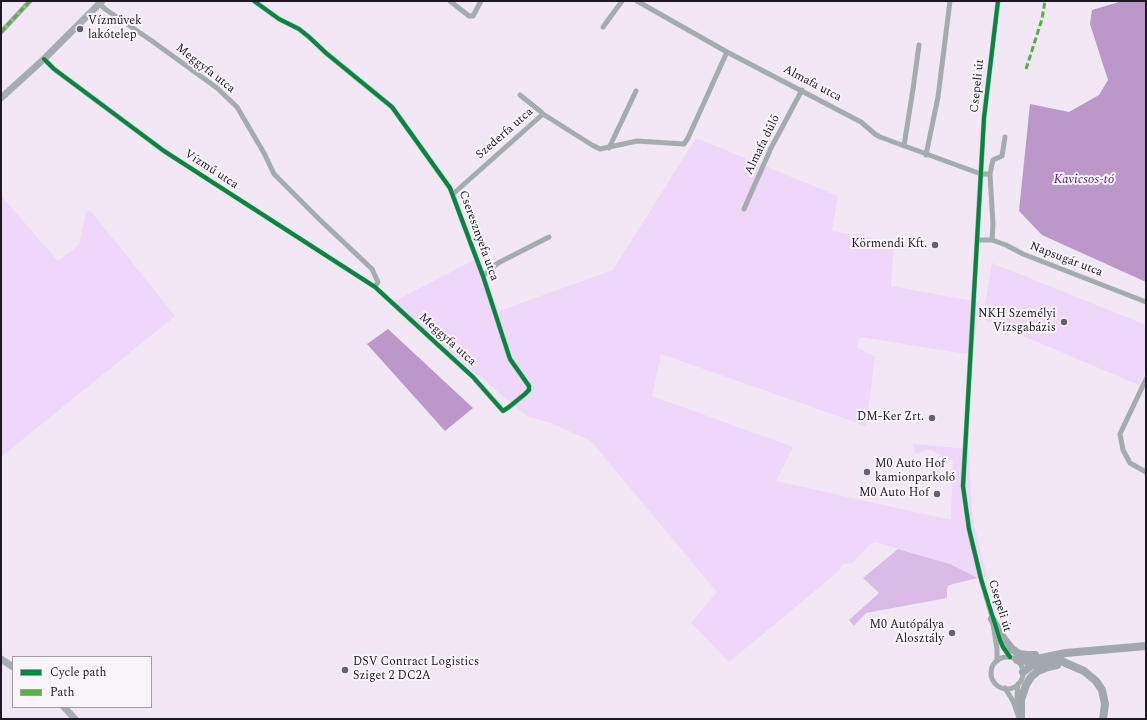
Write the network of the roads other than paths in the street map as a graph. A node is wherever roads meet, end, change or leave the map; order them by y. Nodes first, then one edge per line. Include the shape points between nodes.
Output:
1 (30, 1) edge
2 (254, 1) edge
3 (450, 1) edge
4 (481, 1) edge
5 (622, 1) edge
6 (637, 1) edge
7 (950, 1) edge
8 (998, 1) edge
9 (101, 2) edge
10 (603, 27) dead end
11 (1, 32) edge
12 (919, 45) dead end
13 (727, 52) junction
14 (44, 60) junction
15 (802, 90) junction
16 (636, 91) dead end
17 (520, 95) dead end
18 (1, 98) edge
19 (543, 114) junction
20 (1005, 137) dead end
21 (904, 146) junction
22 (609, 148) junction
23 (926, 154) junction
24 (981, 174) junction
25 (990, 174) junction
26 (453, 194) junction
27 (744, 209) dead end
28 (549, 237) dead end
29 (977, 240) junction
30 (992, 240) junction
31 (483, 276) junction
32 (375, 287) junction
33 (1146, 302) edge
34 (1146, 379) edge
35 (503, 411) joint
36 (1146, 472) edge
37 (992, 619) junction
38 (1142, 647) edge
39 (1054, 655) junction
40 (1, 659) edge
41 (1013, 659) junction
42 (997, 661) junction
43 (1071, 665) junction
44 (12, 666) edge
45 (1023, 672) junction
46 (1018, 684) junction
47 (1005, 688) junction
48 (65, 708) edge
49 (75, 719) edge
50 (1020, 719) edge
51 (1103, 719) edge

1 - 11 street
2 - 26 street, Cseresznyefa utca via 279,19 299,29 392,107
3 - 4 street via 469,16 473,16
5 - 10 street
6 - 13 street, Almafa utca
7 - 23 street via 938,97
8 - 24 street, Csepeli út via 986,100
9 - 14 main road
9 - 32 street, Meggyfa utca via 106,9 217,88 237,107 274,174 372,269 378,282
12 - 21 street
13 - 15 street, Almafa utca
13 - 22 street, Szederfa utca via 684,144 637,141
14 - 18 main road
14 - 32 street, Vízmű utca via 164,151
15 - 21 street, Almafa utca via 861,122 875,134
15 - 27 street, Almafa dűlő via 771,148
16 - 22 street
17 - 19 street
19 - 22 street, Szederfa utca via 592,146 600,149
19 - 26 street, Szederfa utca
20 - 25 street via 1002,156 993,160
21 - 23 street, Almafa utca
23 - 24 street, Almafa utca
24 - 25 street, Almafa utca
24 - 29 street, Csepeli út
25 - 30 street
26 - 31 street, Cseresznyefa utca
28 - 31 street via 498,263
29 - 30 street, Napsugár utca
29 - 37 street, Csepeli út via 963,486 968,529
30 - 33 street, Napsugár utca
31 - 35 street, Cseresznyefa utca via 510,359 529,388
32 - 35 street, Meggyfa utca via 473,377
34 - 36 street via 1120,434 1123,450 1130,463
37 - 39 highway via 1008,645 1019,654
37 - 41 street, Csepeli út via 1003,647
37 - 42 street, Csepeli út
38 - 39 highway
39 - 41 highway via 1027,660
40 - 44 main road
41 - 42 street via 1005,657
41 - 45 street via 1020,664
42 - 47 street via 992,668 992,676 997,684
43 - 45 highway via 1061,661 1048,661 1030,666
43 - 50 highway via 1058,664 1031,676 1023,692
43 - 51 highway via 1084,671 1099,686 1105,704
45 - 46 street
46 - 47 street
46 - 50 street
47 - 50 street
48 - 49 main road

